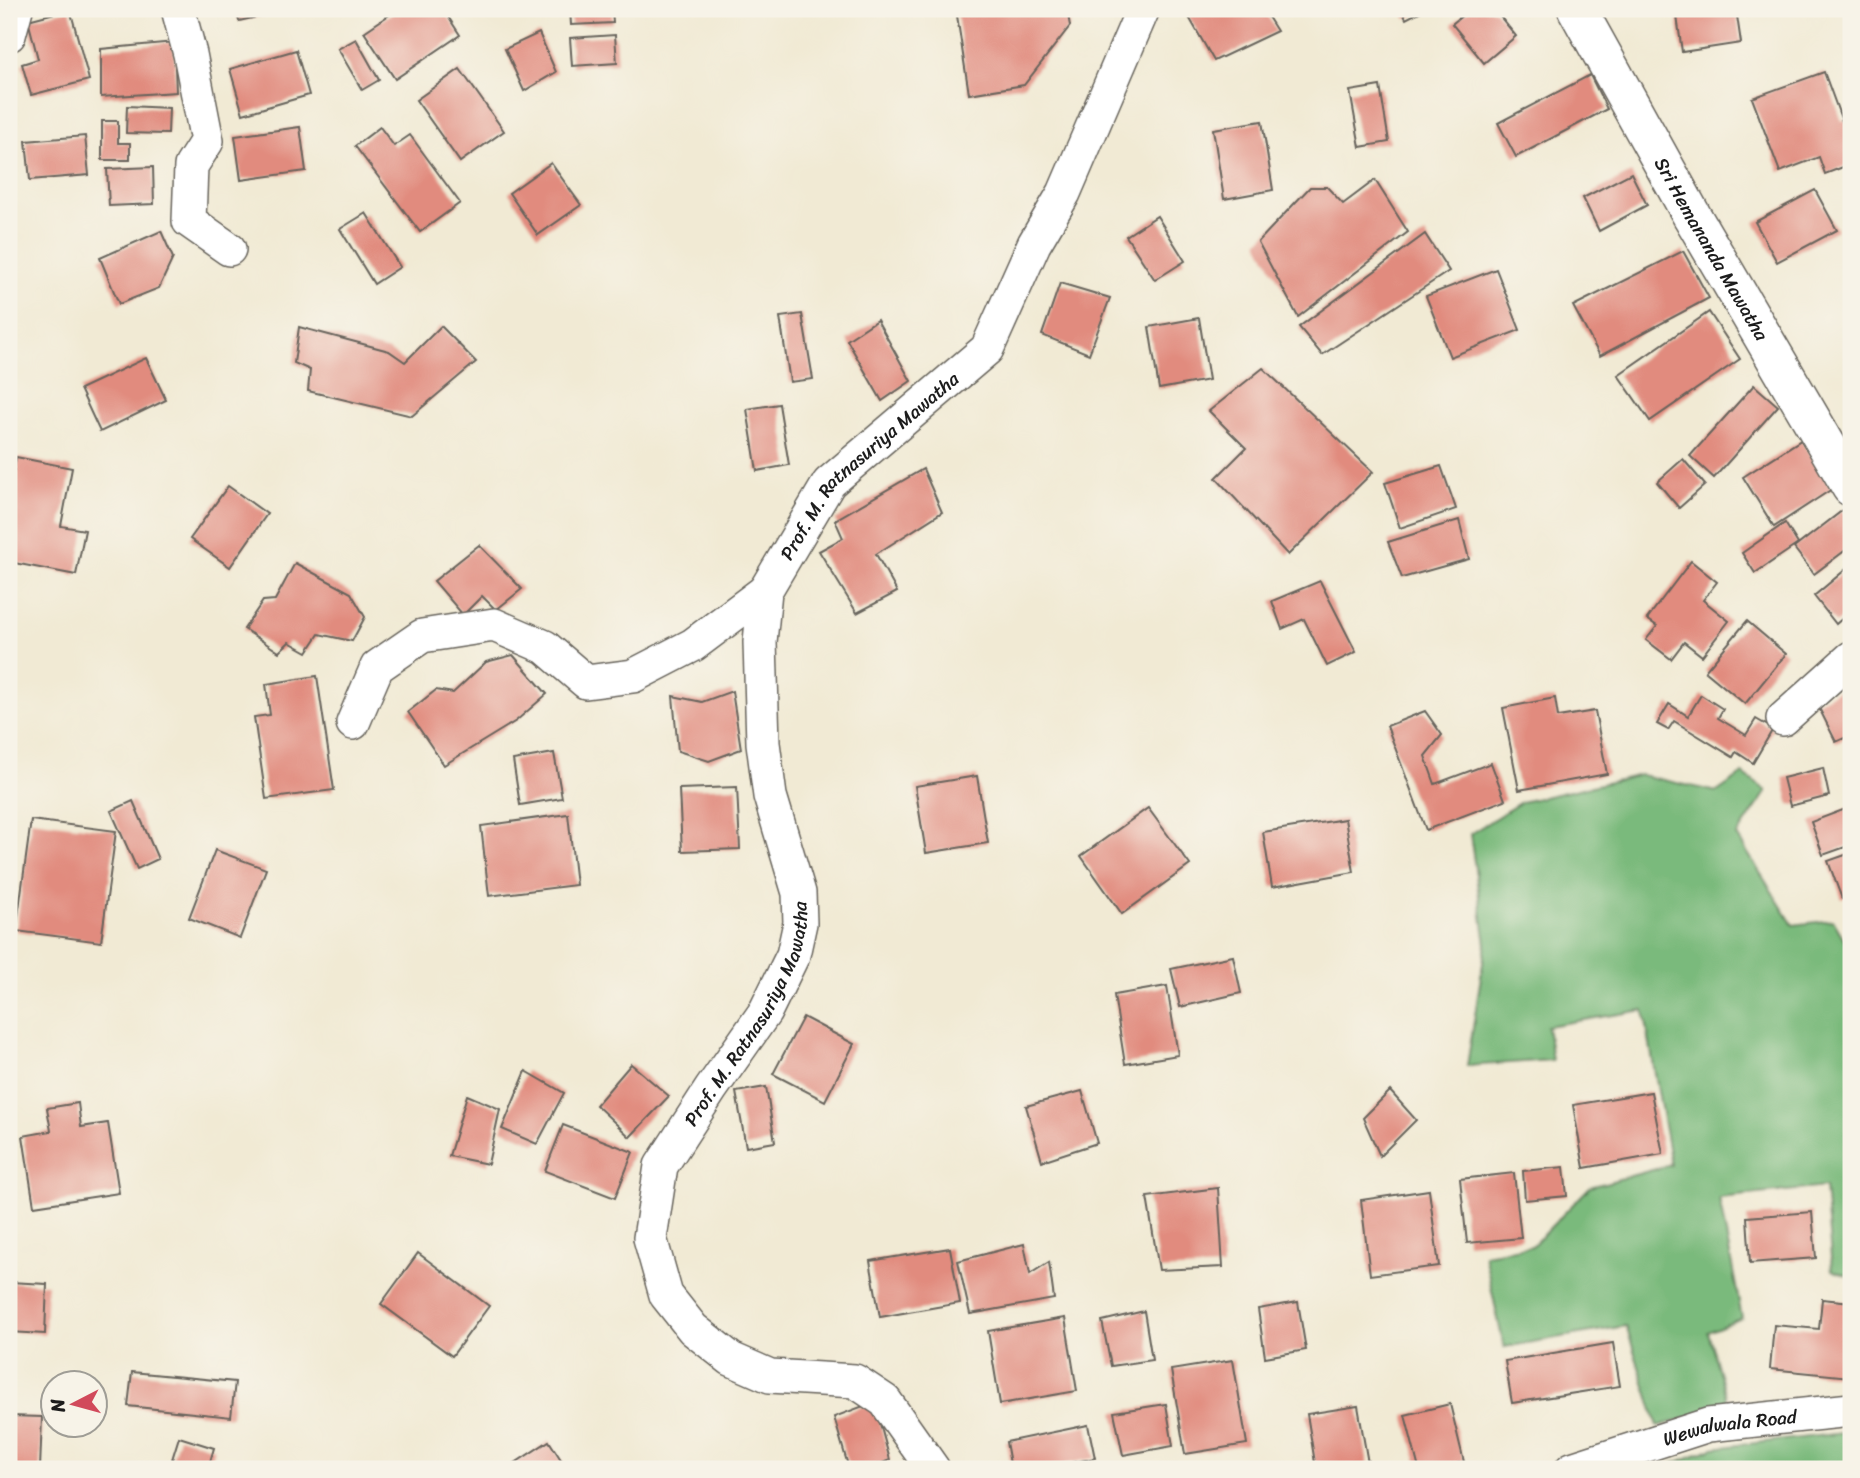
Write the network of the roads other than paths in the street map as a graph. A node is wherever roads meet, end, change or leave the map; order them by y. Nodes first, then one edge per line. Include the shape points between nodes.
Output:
1 (16, 9) edge
2 (178, 9) edge
3 (1143, 9) edge
4 (1577, 9) edge
5 (9, 35) edge
6 (229, 249) dead end
7 (1851, 487) edge
8 (765, 591) junction
9 (1851, 658) edge
10 (1783, 719) dead end
11 (353, 723) dead end
12 (1851, 1410) edge
13 (933, 1469) edge
14 (1572, 1469) edge

1 - 5 street
2 - 6 street via 207,141 191,166 189,221
3 - 8 street, Prof. M. Ratnasuriya Mawatha via 1064,193 1034,244 987,349 829,483
4 - 7 main road, Sri Hemananda Mawatha
8 - 11 street via 693,645 634,676 586,682 545,647 494,625 422,636 377,667
8 - 13 street, Prof. M. Ratnasuriya Mawatha via 760,642 763,743 769,796 799,893 800,923 793,955 765,1012 661,1166 650,1238 666,1295 693,1329 731,1359 769,1376 855,1381 885,1401
9 - 10 street
12 - 14 street, Wewalwala Road via 1708,1425

